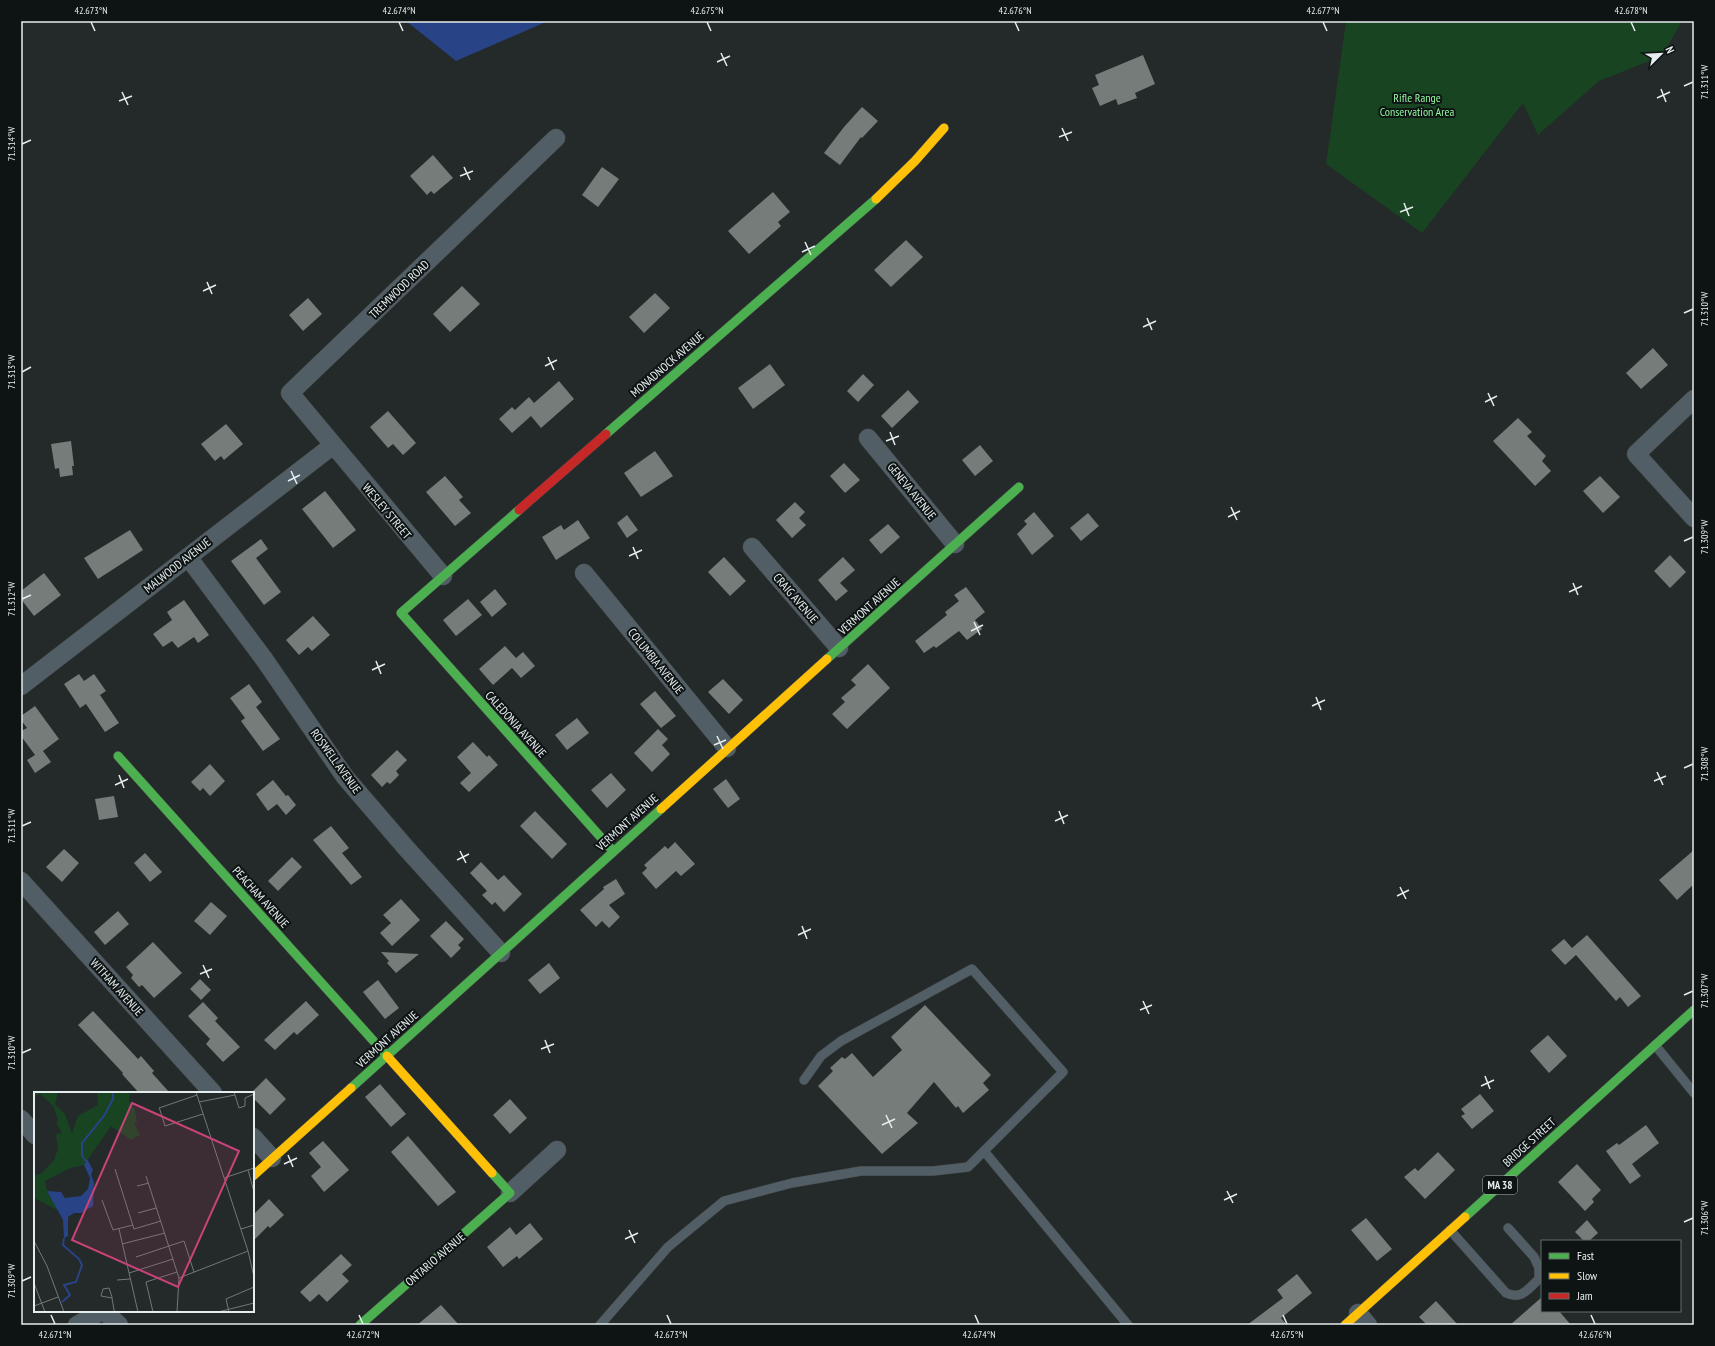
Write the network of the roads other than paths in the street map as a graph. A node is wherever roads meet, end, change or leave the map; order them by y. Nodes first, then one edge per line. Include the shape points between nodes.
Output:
1 (944, 128) dead end
2 (556, 138) dead end
3 (1694, 399) edge
4 (868, 438) dead end
5 (332, 446) junction
6 (1019, 487) dead end
7 (1694, 518) edge
8 (955, 544) junction
9 (752, 547) dead end
10 (188, 557) junction
11 (584, 573) dead end
12 (442, 576) junction
13 (401, 613) joint
14 (839, 648) junction
15 (21, 686) edge
16 (727, 748) junction
17 (118, 756) dead end
18 (613, 851) junction
19 (21, 881) edge
20 (501, 952) junction
21 (1694, 1010) edge
22 (1655, 1045) junction
23 (387, 1055) junction
24 (804, 1080) dead end
25 (1693, 1089) edge
26 (212, 1092) edge
27 (21, 1119) edge
28 (34, 1134) edge
29 (254, 1138) edge
30 (557, 1150) dead end
31 (984, 1151) junction
32 (272, 1158) junction
33 (254, 1175) edge
34 (510, 1193) junction
35 (1508, 1228) dead end
36 (1450, 1230) junction
37 (101, 1312) edge
38 (104, 1312) edge
39 (1357, 1321) edge
40 (77, 1325) edge
41 (119, 1325) edge
42 (360, 1325) edge
43 (600, 1325) edge
44 (1128, 1325) edge

1 - 12 street, MONADNOCK AVENUE via 884,191
2 - 5 street, TREMWOOD ROAD via 290,393
3 - 7 street via 1636,454
4 - 8 street, GENEVA AVENUE
5 - 10 street, MALWOOD AVENUE
5 - 12 street, WESLEY STREET
6 - 8 street, VERMONT AVENUE
8 - 14 street, VERMONT AVENUE
9 - 14 street, CRAIG AVENUE
10 - 15 street, MALWOOD AVENUE
10 - 20 street, ROSWELL AVENUE via 264,659 345,777
11 - 16 street, COLUMBIA AVENUE
12 - 13 street, MONADNOCK AVENUE
13 - 18 street, CALEDONIA AVENUE
14 - 16 street, VERMONT AVENUE
16 - 18 street, VERMONT AVENUE
17 - 23 street, PEACHAM AVENUE
18 - 20 street, VERMONT AVENUE
19 - 26 street, WITHAM AVENUE
20 - 23 street, VERMONT AVENUE
21 - 22 street, BRIDGE STREET / MA 38
22 - 25 lane
22 - 36 street, BRIDGE STREET / MA 38
23 - 32 street, VERMONT AVENUE
23 - 34 street
24 - 31 lane via 820,1056 841,1041 972,969 1063,1072
27 - 28 street
29 - 32 street
30 - 34 street, ONTARIO AVENUE
31 - 43 lane via 968,1167 933,1171 861,1171 792,1183 724,1201 668,1247
31 - 44 lane
32 - 33 street, VERMONT AVENUE
34 - 42 street, ONTARIO AVENUE
35 - 36 lane via 1534,1257 1539,1268 1539,1279 1523,1294 1514,1296 1506,1293
36 - 39 street, BRIDGE STREET / MA 38
37 - 40 street
38 - 41 street

